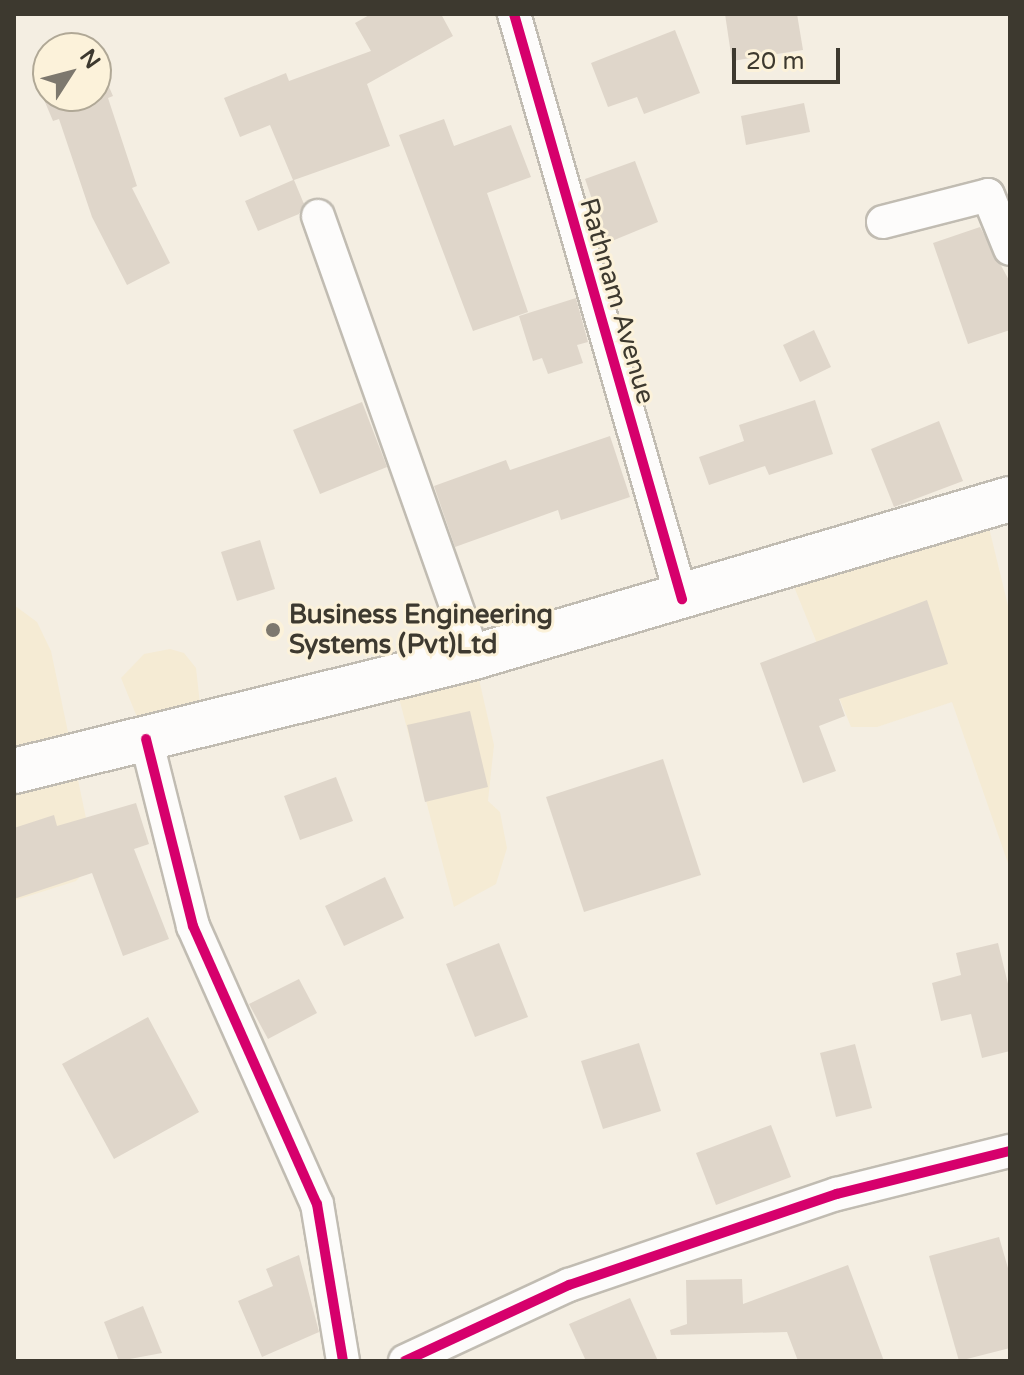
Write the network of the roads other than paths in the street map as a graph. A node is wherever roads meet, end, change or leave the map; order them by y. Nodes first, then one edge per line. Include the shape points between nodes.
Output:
1 (514, 14) edge
2 (318, 216) dead end
3 (883, 222) dead end
4 (1010, 249) edge
5 (1010, 499) edge
6 (682, 599) junction
7 (474, 657) junction
8 (146, 739) junction
9 (14, 771) edge
10 (1010, 1151) edge
11 (343, 1361) edge
12 (405, 1361) edge

1 - 6 street, Rathnam Avenue
2 - 7 street
3 - 4 street via 988,195
5 - 6 main road
6 - 7 main road
7 - 8 main road
8 - 9 main road
8 - 11 street via 193,926 317,1204
10 - 12 street via 837,1194 569,1285

